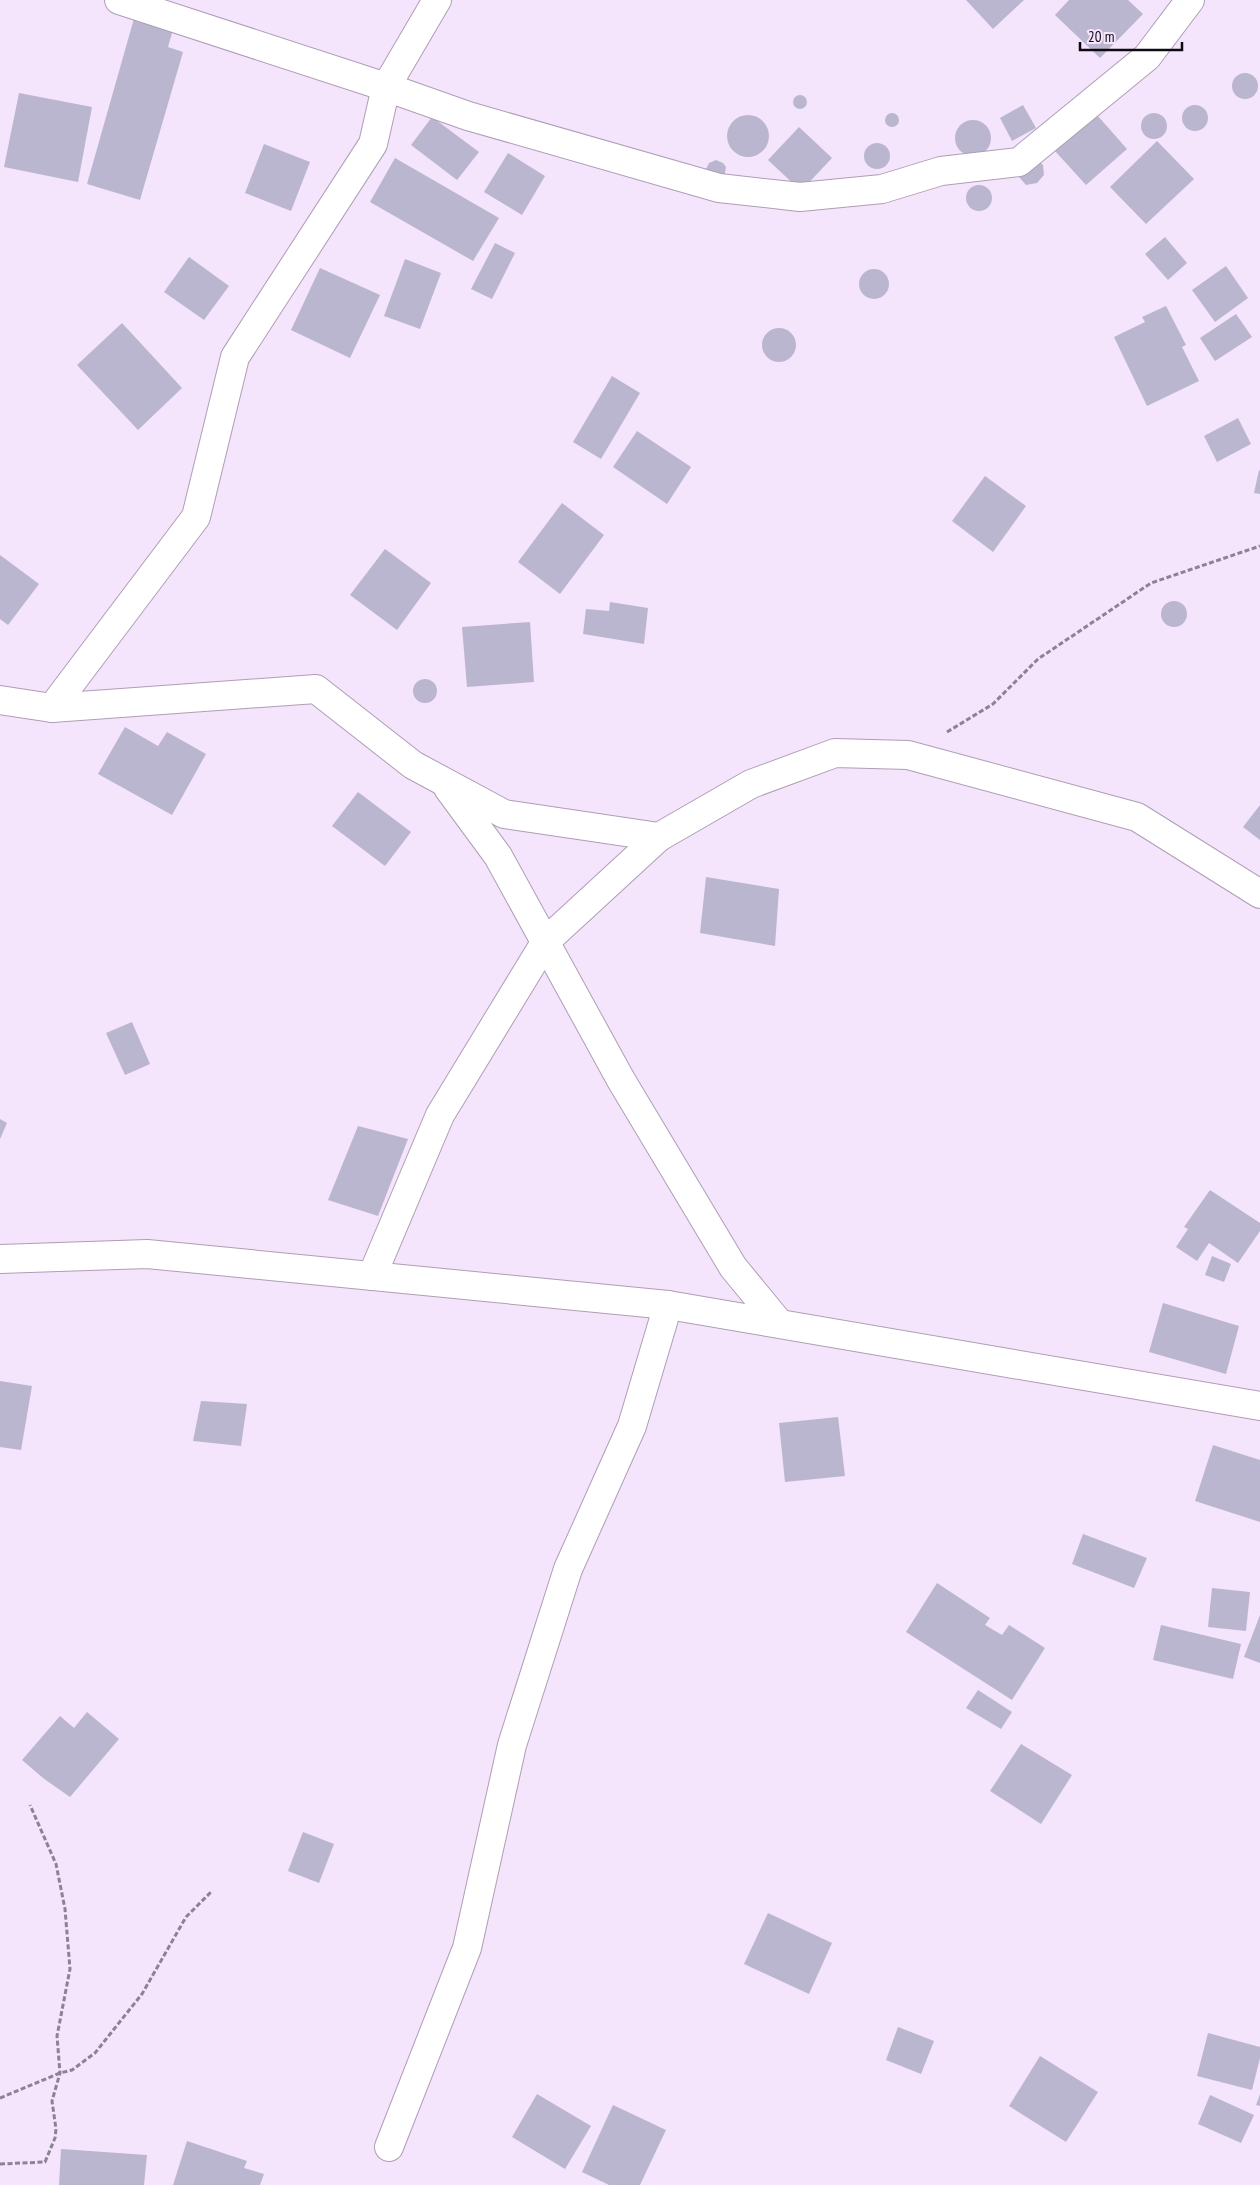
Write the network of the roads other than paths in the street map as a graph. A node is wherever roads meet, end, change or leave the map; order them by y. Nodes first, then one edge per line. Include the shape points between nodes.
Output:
1 (120, 0) edge
2 (437, 0) edge
3 (1190, 0) edge
4 (386, 87) junction
5 (0, 700) edge
6 (52, 708) junction
7 (442, 781) junction
8 (659, 837) junction
9 (1260, 894) edge
10 (546, 941) junction
11 (0, 1258) edge
12 (372, 1276) junction
13 (668, 1304) junction
14 (778, 1323) junction
15 (1260, 1406) edge
16 (389, 2147) dead end

1 - 4 street
2 - 4 street
3 - 4 street via 1147,57 1019,162 941,171 882,189 800,197 719,188 468,116
4 - 6 street via 373,144 235,357 196,517
5 - 6 street
6 - 7 street via 316,689 413,765
7 - 8 street via 504,814
7 - 10 street via 498,856
8 - 9 street via 751,784 835,753 908,755 1137,817
8 - 10 street
10 - 12 street via 440,1115
10 - 14 street via 621,1080 733,1267
11 - 12 street via 147,1254
12 - 13 street
13 - 14 street
13 - 16 street via 632,1426 568,1569 512,1745 467,1948
14 - 15 street

